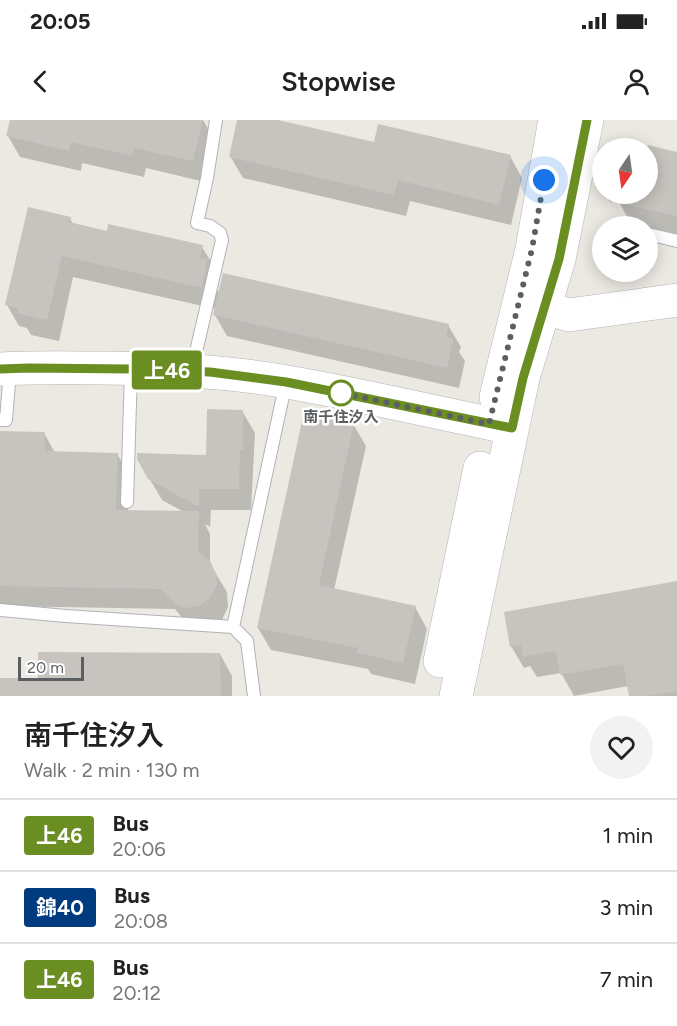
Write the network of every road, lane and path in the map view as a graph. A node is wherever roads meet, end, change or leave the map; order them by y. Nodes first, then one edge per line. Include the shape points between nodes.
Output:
1 (216, 120) edge
2 (555, 120) edge
3 (587, 120) edge
4 (658, 236) edge
5 (677, 241) edge
6 (677, 300) edge
7 (545, 308) junction
8 (5, 369) edge
9 (131, 369) junction
10 (192, 370) junction
11 (286, 382) junction
12 (0, 420) edge
13 (501, 426) junction
14 (127, 502) dead end
15 (0, 610) edge
16 (233, 627) junction
17 (254, 696) edge
18 (454, 696) edge

1 - 10 lane via 197,223 210,226 220,233 222,240
2 - 13 street
3 - 7 street
4 - 5 lane
6 - 7 street via 569,315
7 - 13 street via 523,378
8 - 9 street
8 - 12 lane via 6,420
9 - 10 street
9 - 14 lane
10 - 11 street
11 - 13 street
11 - 16 lane
13 - 18 street
15 - 16 lane
16 - 17 lane via 247,641

